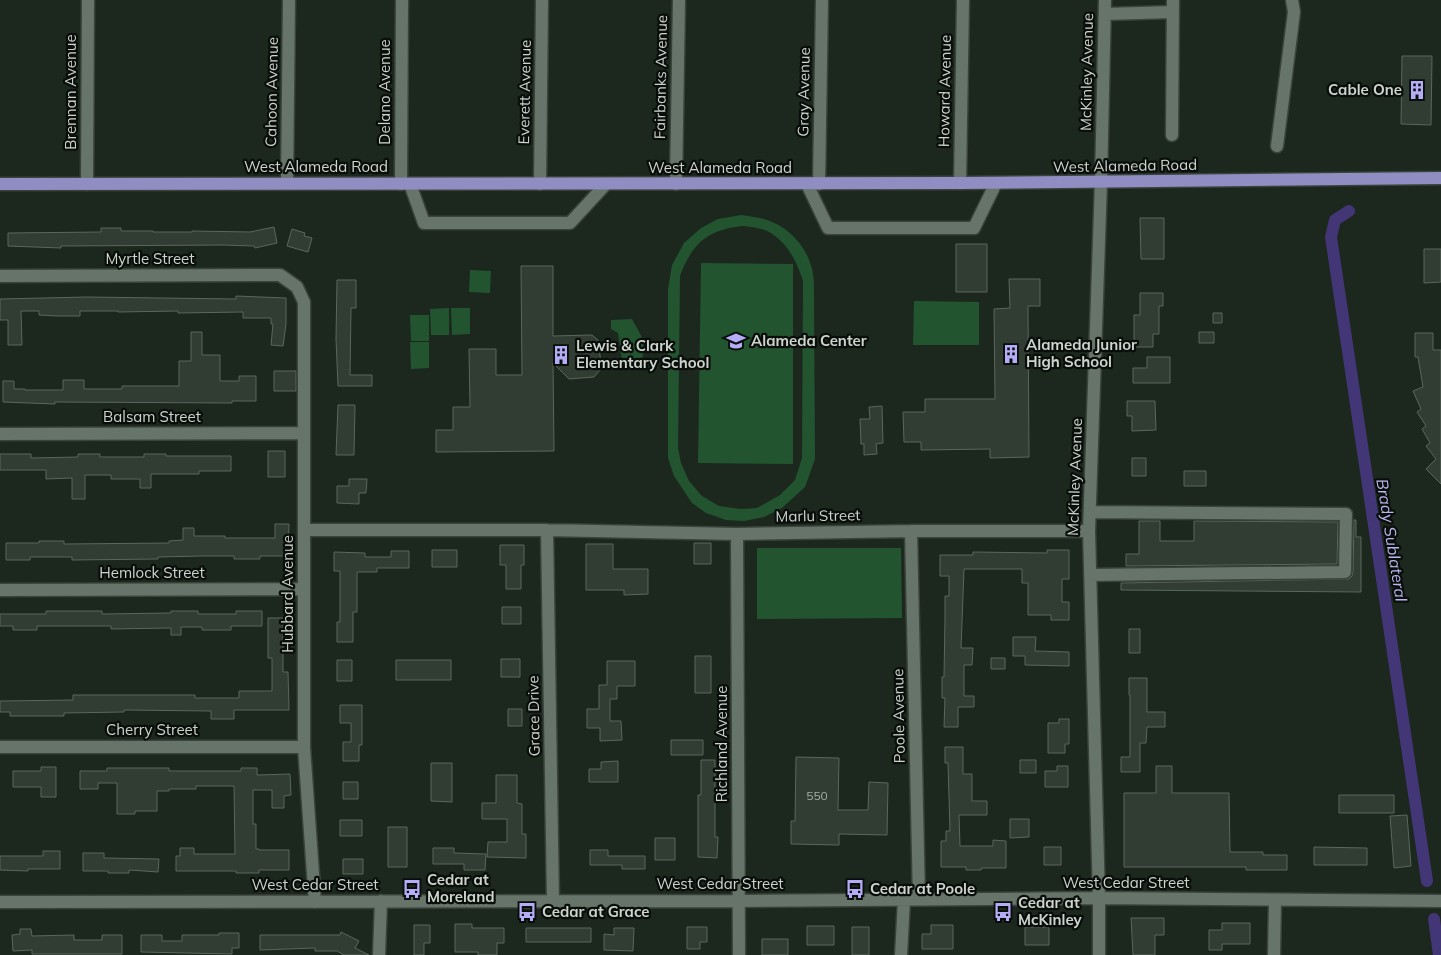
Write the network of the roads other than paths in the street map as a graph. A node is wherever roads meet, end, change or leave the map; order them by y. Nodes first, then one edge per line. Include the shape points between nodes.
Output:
1 (88, 0) edge
2 (289, 0) edge
3 (402, 0) edge
4 (542, 0) edge
5 (679, 0) edge
6 (822, 0) edge
7 (963, 0) edge
8 (1105, 0) edge
9 (1292, 0) edge
10 (1173, 6) edge
11 (1105, 14) junction
12 (1172, 135) dead end
13 (1277, 146) dead end
14 (1441, 178) edge
15 (1101, 182) junction
16 (287, 183) junction
17 (960, 183) junction
18 (996, 183) junction
19 (0, 184) edge
20 (87, 184) junction
21 (406, 184) junction
22 (540, 184) junction
23 (606, 184) junction
24 (676, 184) junction
25 (813, 184) junction
26 (0, 276) edge
27 (297, 287) joint
28 (303, 433) junction
29 (0, 434) edge
30 (1090, 512) junction
31 (304, 530) junction
32 (547, 530) junction
33 (911, 531) junction
34 (1089, 531) junction
35 (737, 534) junction
36 (1090, 575) junction
37 (304, 589) junction
38 (0, 590) edge
39 (0, 747) edge
40 (304, 747) junction
41 (1099, 898) junction
42 (919, 899) junction
43 (904, 900) junction
44 (381, 901) junction
45 (552, 901) junction
46 (739, 901) junction
47 (1275, 901) junction
48 (0, 902) edge
49 (315, 902) junction
50 (1441, 902) edge
51 (379, 955) edge
52 (739, 955) edge
53 (900, 955) edge
54 (1098, 955) edge
55 (1274, 955) edge

1 - 20 street, Brennan Avenue
2 - 16 street, Cahoon Avenue
3 - 21 street, Delano Avenue
4 - 22 street, Everett Avenue
5 - 24 street, Fairbanks Avenue
6 - 25 street, Gray Avenue
7 - 17 street, Howard Avenue
8 - 11 street, McKinley Avenue
9 - 13 street via 1294,12
10 - 11 street
10 - 12 street
11 - 15 street, McKinley Avenue
14 - 15 main road, West Alameda Road
15 - 18 main road, West Alameda Road
15 - 30 street, McKinley Avenue
16 - 20 main road, West Alameda Road
16 - 21 main road, West Alameda Road
17 - 18 main road, West Alameda Road
17 - 25 main road, West Alameda Road
18 - 25 street via 974,228 828,228
19 - 20 main road, West Alameda Road
21 - 22 main road, West Alameda Road
21 - 23 street via 424,223 570,223
22 - 23 main road, West Alameda Road
23 - 24 main road, West Alameda Road
24 - 25 main road, West Alameda Road
26 - 27 street, Myrtle Street via 280,275
27 - 28 street, Hubbard Avenue via 304,302
28 - 29 street, Balsam Street
28 - 31 street, Hubbard Avenue
30 - 34 street, McKinley Avenue
30 - 36 street via 1346,514 1345,572
31 - 32 street, Marlu Street
31 - 37 street, Hubbard Avenue
32 - 35 street, Marlu Street
32 - 45 street, Grace Drive
33 - 34 street, Marlu Street
33 - 35 street, Marlu Street
33 - 42 street, Poole Avenue
34 - 36 street, McKinley Avenue
35 - 46 street, Richland Avenue
36 - 41 street, McKinley Avenue
37 - 38 street, Hemlock Street
37 - 40 street, Hubbard Avenue
39 - 40 street, Cherry Street
40 - 49 street, Hubbard Avenue
41 - 42 street, West Cedar Street
41 - 47 street, West Cedar Street
41 - 54 street, McKinley Avenue
42 - 43 street, West Cedar Street
43 - 46 street, West Cedar Street
43 - 53 street
44 - 45 street, West Cedar Street
44 - 49 street, West Cedar Street
44 - 51 street
45 - 46 street, West Cedar Street
46 - 52 street, Richland Avenue
47 - 50 street, West Cedar Street
47 - 55 street
48 - 49 street, West Cedar Street

